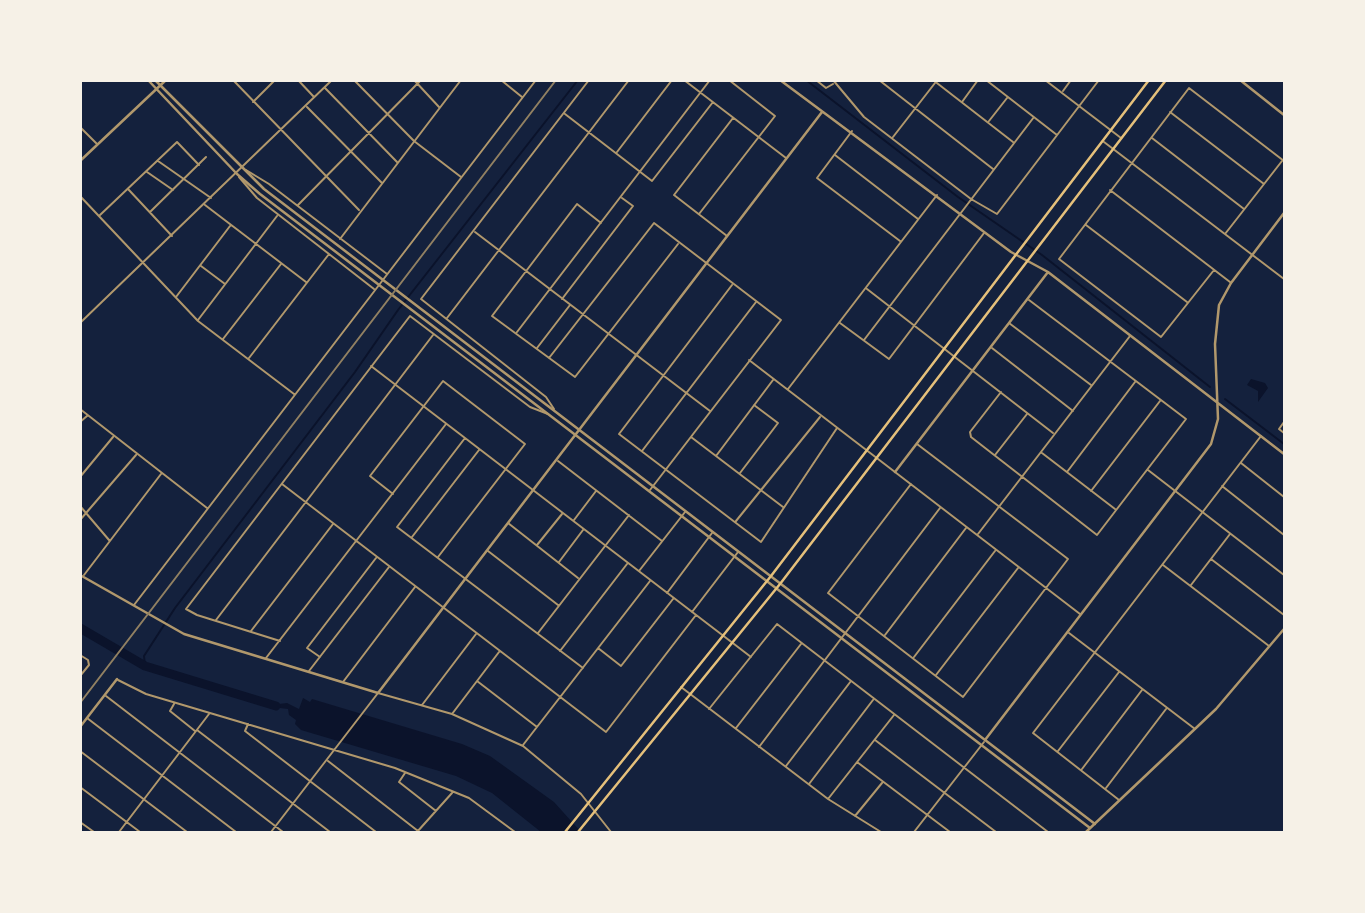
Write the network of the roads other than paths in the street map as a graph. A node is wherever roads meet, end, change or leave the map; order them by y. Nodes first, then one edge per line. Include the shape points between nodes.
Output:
1 (148, 80) edge
2 (156, 80) edge
3 (166, 80) edge
4 (233, 80) edge
5 (275, 80) edge
6 (298, 80) edge
7 (332, 80) edge
8 (354, 80) edge
9 (414, 80) edge
10 (421, 80) edge
11 (455, 80) edge
12 (461, 80) edge
13 (501, 80) edge
14 (536, 80) edge
15 (590, 80) edge
16 (629, 80) edge
17 (672, 80) edge
18 (684, 80) edge
19 (710, 80) edge
20 (729, 80) edge
21 (780, 80) edge
22 (817, 80) edge
23 (879, 80) edge
24 (978, 80) edge
25 (986, 80) edge
26 (1045, 80) edge
27 (1071, 80) edge
28 (1099, 80) edge
29 (1149, 80) edge
30 (1166, 80) edge
31 (1240, 80) edge
32 (834, 82) edge
33 (934, 82) edge
34 (418, 84) junction
35 (458, 84) junction
36 (160, 86) junction
37 (324, 88) junction
38 (156, 90) junction
39 (701, 93) junction
40 (1062, 93) junction
41 (314, 97) junction
42 (523, 97) junction
43 (1007, 97) junction
44 (253, 102) junction
45 (713, 102) junction
46 (962, 103) junction
47 (306, 106) junction
48 (1080, 107) junction
49 (440, 108) junction
50 (915, 109) junction
51 (822, 112) junction
52 (1170, 112) junction
53 (564, 113) junction
54 (1284, 113) edge
55 (387, 114) junction
56 (1034, 117) junction
57 (733, 118) junction
58 (988, 122) junction
59 (80, 127) edge
60 (1111, 130) junction
61 (281, 131) junction
62 (852, 131) junction
63 (589, 132) junction
64 (369, 133) junction
65 (1057, 135) junction
66 (758, 137) junction
67 (1151, 137) junction
68 (892, 138) junction
69 (1121, 138) junction
70 (414, 141) junction
71 (1103, 141) junction
72 (1014, 143) junction
73 (98, 145) junction
74 (1114, 149) junction
75 (350, 152) junction
76 (616, 153) junction
77 (834, 155) junction
78 (206, 157) dead end
79 (787, 159) junction
80 (157, 160) junction
81 (80, 161) edge
82 (1283, 161) edge
83 (1132, 162) junction
84 (398, 163) junction
85 (199, 165) junction
86 (241, 169) junction
87 (993, 170) junction
88 (146, 171) junction
89 (640, 172) junction
90 (236, 174) junction
91 (325, 176) junction
92 (461, 177) junction
93 (184, 180) junction
94 (382, 184) junction
95 (1264, 184) junction
96 (128, 188) junction
97 (173, 190) junction
98 (1110, 190) junction
99 (937, 195) junction
100 (80, 196) edge
101 (621, 197) junction
102 (211, 198) junction
103 (971, 200) junction
104 (204, 205) junction
105 (297, 205) junction
106 (1244, 209) junction
107 (150, 212) junction
108 (361, 212) junction
109 (961, 213) junction
110 (699, 214) junction
111 (1284, 214) edge
112 (278, 215) junction
113 (99, 216) junction
114 (918, 219) junction
115 (601, 223) junction
116 (1085, 224) junction
117 (231, 225) junction
118 (474, 232) junction
119 (985, 232) junction
120 (1225, 234) junction
121 (172, 236) junction
122 (727, 237) junction
123 (340, 239) junction
124 (901, 242) junction
125 (679, 243) junction
126 (256, 244) junction
127 (499, 250) junction
128 (329, 253) junction
129 (1017, 255) junction
130 (1253, 255) junction
131 (1027, 261) junction
132 (144, 263) junction
133 (282, 264) junction
134 (706, 264) junction
135 (200, 265) junction
136 (1214, 270) junction
137 (526, 271) junction
138 (1048, 272) junction
139 (1284, 272) edge
140 (387, 274) junction
141 (1283, 278) edge
142 (306, 282) junction
143 (1230, 283) junction
144 (226, 284) junction
145 (733, 284) junction
146 (866, 288) junction
147 (550, 289) junction
148 (375, 290) junction
149 (176, 297) junction
150 (562, 299) junction
151 (1028, 299) junction
152 (756, 302) junction
153 (1188, 302) junction
154 (570, 305) junction
155 (890, 307) junction
156 (583, 315) junction
157 (446, 319) junction
158 (198, 321) junction
159 (80, 323) edge
160 (840, 323) junction
161 (1009, 323) junction
162 (914, 325) junction
163 (516, 333) junction
164 (434, 334) junction
165 (609, 334) junction
166 (1131, 335) junction
167 (223, 340) junction
168 (864, 340) junction
169 (991, 347) junction
170 (537, 349) junction
171 (945, 349) junction
172 (637, 356) junction
173 (953, 356) junction
174 (549, 358) junction
175 (248, 359) junction
176 (749, 360) junction
177 (1110, 362) junction
178 (371, 366) junction
179 (973, 371) junction
180 (663, 376) junction
181 (774, 380) junction
182 (1136, 381) junction
183 (396, 385) junction
184 (1092, 386) junction
185 (788, 390) junction
186 (1001, 392) junction
187 (686, 393) junction
188 (294, 395) junction
189 (1160, 400) junction
190 (1217, 403) junction
191 (754, 405) junction
192 (424, 406) junction
193 (80, 409) edge
194 (554, 410) junction
195 (1073, 411) junction
196 (710, 412) junction
197 (1028, 413) junction
198 (549, 414) junction
199 (87, 416) junction
200 (821, 416) junction
201 (80, 422) edge
202 (1284, 422) edge
203 (446, 424) junction
204 (837, 428) junction
205 (580, 430) junction
206 (1284, 433) edge
207 (1055, 434) junction
208 (576, 436) junction
209 (1261, 436) junction
210 (114, 437) junction
211 (691, 437) junction
212 (465, 438) junction
213 (917, 444) junction
214 (480, 450) junction
215 (642, 451) junction
216 (867, 451) junction
217 (1041, 452) junction
218 (137, 454) junction
219 (1284, 454) edge
220 (716, 456) junction
221 (995, 456) junction
222 (876, 458) junction
223 (557, 460) junction
224 (1240, 463) junction
225 (505, 469) junction
226 (1147, 469) junction
227 (666, 470) junction
228 (895, 472) junction
229 (1067, 472) junction
230 (162, 473) junction
231 (740, 474) junction
232 (80, 477) edge
233 (1022, 477) junction
234 (281, 484) junction
235 (911, 484) junction
236 (653, 486) junction
237 (1222, 486) junction
238 (533, 491) junction
239 (597, 491) junction
240 (650, 491) junction
241 (761, 491) junction
242 (1091, 491) junction
243 (1175, 491) junction
244 (393, 494) junction
245 (1284, 497) edge
246 (306, 502) junction
247 (80, 506) edge
248 (941, 507) junction
249 (999, 507) junction
250 (208, 508) junction
251 (784, 508) junction
252 (1116, 510) junction
253 (686, 511) junction
254 (1203, 512) junction
255 (87, 513) junction
256 (563, 513) junction
257 (629, 514) junction
258 (682, 516) junction
259 (80, 520) edge
260 (573, 521) junction
261 (333, 523) junction
262 (508, 523) junction
263 (735, 523) junction
264 (967, 528) junction
265 (584, 529) junction
266 (713, 532) junction
267 (1230, 534) junction
268 (977, 535) junction
269 (1284, 535) edge
270 (709, 537) junction
271 (411, 538) junction
272 (109, 540) junction
273 (356, 541) junction
274 (663, 541) junction
275 (537, 545) junction
276 (605, 545) junction
277 (996, 550) junction
278 (487, 551) junction
279 (738, 552) junction
280 (735, 556) junction
281 (377, 557) junction
282 (438, 557) junction
283 (1211, 559) junction
284 (558, 562) junction
285 (628, 563) junction
286 (1163, 565) junction
287 (390, 566) junction
288 (1019, 567) junction
289 (639, 572) junction
290 (1284, 575) edge
291 (81, 576) edge
292 (771, 576) junction
293 (579, 578) junction
294 (466, 579) junction
295 (650, 580) junction
296 (767, 581) junction
297 (780, 584) junction
298 (1190, 585) junction
299 (416, 586) junction
300 (1046, 588) junction
301 (776, 589) junction
302 (666, 593) junction
303 (673, 598) junction
304 (134, 606) junction
305 (559, 606) junction
306 (444, 607) junction
307 (692, 612) junction
308 (696, 615) junction
309 (1081, 615) junction
310 (1284, 615) edge
311 (858, 616) junction
312 (216, 621) junction
313 (1284, 629) edge
314 (251, 631) junction
315 (1068, 632) junction
316 (845, 633) junction
317 (477, 634) junction
318 (538, 634) junction
319 (723, 636) junction
320 (884, 636) junction
321 (843, 639) junction
322 (280, 640) junction
323 (732, 643) junction
324 (802, 643) junction
325 (1270, 646) junction
326 (598, 648) junction
327 (500, 651) junction
328 (560, 651) junction
329 (1095, 653) junction
330 (80, 655) edge
331 (320, 657) junction
332 (751, 657) junction
333 (266, 659) junction
334 (913, 659) junction
335 (825, 661) junction
336 (583, 668) junction
337 (309, 671) junction
338 (1120, 672) junction
339 (80, 676) edge
340 (936, 676) junction
341 (117, 679) joint
342 (477, 681) junction
343 (851, 681) junction
344 (343, 682) junction
345 (681, 687) junction
346 (1143, 690) junction
347 (378, 692) junction
348 (690, 694) junction
349 (105, 696) junction
350 (561, 698) junction
351 (874, 699) junction
352 (175, 704) junction
353 (422, 705) junction
354 (1167, 708) junction
355 (709, 709) junction
356 (210, 713) junction
357 (452, 714) junction
358 (894, 715) junction
359 (87, 718) junction
360 (248, 724) junction
361 (80, 727) edge
362 (537, 727) junction
363 (736, 729) junction
364 (1195, 729) junction
365 (196, 731) junction
366 (875, 740) junction
367 (985, 740) junction
368 (982, 744) junction
369 (523, 746) junction
370 (759, 747) junction
371 (335, 750) junction
372 (80, 751) edge
373 (1058, 752) junction
374 (179, 753) junction
375 (327, 761) junction
376 (857, 762) junction
377 (786, 767) junction
378 (964, 768) junction
379 (1082, 770) junction
380 (405, 773) junction
381 (162, 776) junction
382 (310, 782) junction
383 (883, 782) junction
384 (808, 784) junction
385 (80, 787) edge
386 (1105, 789) junction
387 (453, 792) junction
388 (945, 793) junction
389 (828, 799) junction
390 (144, 800) junction
391 (1120, 801) junction
392 (588, 802) junction
393 (293, 804) junction
394 (595, 810) junction
395 (436, 811) junction
396 (927, 815) junction
397 (855, 816) junction
398 (80, 822) edge
399 (127, 822) junction
400 (1095, 824) junction
401 (276, 827) junction
402 (1090, 828) junction
403 (94, 832) edge
404 (119, 832) edge
405 (140, 832) edge
406 (187, 832) edge
407 (236, 832) edge
408 (271, 832) edge
409 (283, 832) edge
410 (330, 832) edge
411 (376, 832) edge
412 (417, 832) edge
413 (515, 832) edge
414 (565, 832) edge
415 (578, 832) edge
416 (611, 832) edge
417 (881, 832) edge
418 (914, 832) edge
419 (950, 832) edge
420 (996, 832) edge
421 (1048, 832) edge
422 (1086, 832) edge

1 - 38 street
2 - 36 street
3 - 36 street
4 - 44 street
5 - 44 street
6 - 41 street
7 - 37 street
8 - 55 street
9 - 34 street
10 - 34 street
11 - 35 street
12 - 35 street
13 - 42 street
14 - 42 street
15 - 53 street
16 - 63 street
17 - 76 street
18 - 39 street
19 - 39 street
20 - 66 street via 775,116
21 - 51 street
22 - 32 street via 826,88
23 - 50 street
24 - 46 street
25 - 43 street
26 - 40 street
27 - 40 street
28 - 48 street
29 - 60 main road
30 - 69 main road
31 - 54 street
32 - 68 street via 863,117
33 - 46 street
33 - 50 street
34 - 49 street
34 - 55 street
35 - 49 street
36 - 38 street
36 - 86 street
37 - 41 street
37 - 64 street
38 - 73 street
38 - 90 street
39 - 45 street
39 - 89 street
40 - 48 street
41 - 47 street
42 - 92 street
43 - 56 street
43 - 58 street
44 - 61 street
45 - 57 street
45 - 89 street via 652,181
46 - 58 street
47 - 61 street
47 - 75 street
48 - 60 street
48 - 65 street
49 - 70 street
50 - 68 street
50 - 87 street
51 - 62 street
51 - 79 street
52 - 67 street
52 - 82 street via 1189,88
52 - 95 street
53 - 63 street
53 - 118 street
55 - 64 street
55 - 70 street
56 - 65 street
56 - 72 street
57 - 66 street
57 - 110 street via 674,195
58 - 72 street
59 - 73 street
60 - 69 street
60 - 71 main road
61 - 86 street
61 - 91 street
62 - 77 street
62 - 99 street
63 - 76 street
63 - 127 street
64 - 75 street
64 - 84 street
65 - 103 street via 997,214
66 - 79 street
66 - 110 street
67 - 83 street
67 - 106 street
68 - 103 street
69 - 74 main road
70 - 84 street
70 - 92 street
71 - 74 street
71 - 129 main road
72 - 87 street
73 - 81 street
74 - 83 street
74 - 131 main road
75 - 91 street
75 - 94 street
76 - 89 street
77 - 114 street
77 - 124 street via 817,178
78 - 85 street
79 - 122 street
80 - 85 street via 177,142
80 - 88 street
80 - 93 street
82 - 95 street
83 - 98 street
83 - 120 street
84 - 94 street
85 - 93 street
86 - 90 street
86 - 105 street via 262,178
86 - 194 street
87 - 103 street
88 - 96 street
88 - 97 street
89 - 101 street
90 - 102 street
90 - 112 street
90 - 198 street
91 - 105 street
91 - 108 street
92 - 140 street
93 - 97 street
93 - 102 street
94 - 108 street
95 - 106 street
96 - 107 street
96 - 113 street
97 - 107 street
98 - 116 street
98 - 136 street
99 - 109 street
99 - 114 street
100 - 113 street
101 - 115 street
101 - 150 street via 633,206
102 - 104 street
103 - 109 street
104 - 117 street
104 - 121 street
105 - 123 street
106 - 120 street
107 - 121 street
108 - 123 street
109 - 119 street
109 - 155 street
110 - 122 street
111 - 130 street
112 - 126 street
112 - 128 street
113 - 132 street
114 - 124 street
115 - 137 street via 577,204
115 - 147 street
116 - 153 street
116 - 153 street via 1059,259 1161,337
117 - 126 street
117 - 135 street
118 - 127 street
118 - 157 street via 421,299
119 - 129 street
119 - 162 street
120 - 130 street
121 - 132 street
122 - 134 street
123 - 140 street
124 - 146 street
125 - 134 street
125 - 156 street via 653,223
125 - 165 street
126 - 133 street
126 - 144 street
127 - 137 street
127 - 157 street
128 - 142 street
128 - 148 street
129 - 131 street
129 - 171 main road
130 - 141 street
130 - 143 street
131 - 138 street
131 - 173 main road
132 - 149 street
132 - 159 street
133 - 142 street
133 - 167 street
134 - 145 street
134 - 172 street
135 - 144 street
135 - 149 street
136 - 143 street
136 - 153 street
137 - 147 street
137 - 163 street via 492,316
138 - 151 street
138 - 166 street
139 - 141 street
140 - 148 street
142 - 175 street
143 - 190 street via 1216,322
144 - 158 street
145 - 152 street
145 - 180 street
146 - 155 street
146 - 160 street
147 - 150 street
147 - 163 street
148 - 188 street
149 - 158 street
150 - 154 street
151 - 161 street
151 - 177 street
152 - 176 street via 781,320
152 - 187 street
154 - 156 street
154 - 170 street
155 - 162 street
155 - 168 street
156 - 165 street
156 - 174 street
157 - 194 street via 547,397
158 - 167 street
160 - 168 street
160 - 185 street
161 - 169 street
161 - 184 street
162 - 168 street via 888,359
162 - 171 street
163 - 170 street
164 - 178 street via 410,316
164 - 183 street
164 - 198 street via 530,407
165 - 172 street
165 - 174 street via 575,377
166 - 177 street
166 - 190 street
167 - 175 street
169 - 179 street
169 - 195 street
170 - 174 street
171 - 173 street
171 - 216 main road
172 - 180 street
172 - 205 street
173 - 179 street
173 - 222 main road
175 - 188 street
176 - 181 street
176 - 196 street
177 - 182 street
177 - 184 street
178 - 183 street
178 - 234 street
179 - 186 street
179 - 213 street
180 - 187 street
180 - 215 street via 618,434
181 - 185 street
181 - 191 street
182 - 189 street
182 - 229 street
183 - 192 street
183 - 246 street
184 - 195 street
185 - 200 street
186 - 197 street
186 - 221 street via 970,432
187 - 196 street
187 - 215 street
188 - 250 street
189 - 226 street via 1186,419
189 - 242 street
190 - 209 street
190 - 243 street via 1211,444
191 - 220 street
191 - 231 street via 778,423
192 - 203 street
192 - 225 street via 443,381 525,444
192 - 244 street via 370,477
193 - 199 street
194 - 205 street
195 - 207 street
196 - 211 street
197 - 207 street
197 - 221 street
198 - 208 street
199 - 201 street
199 - 210 street
200 - 204 street
200 - 241 street
202 - 206 street via 1279,429
203 - 212 street
203 - 244 street
204 - 216 street
204 - 251 street
205 - 208 street
205 - 236 street
207 - 217 street
208 - 223 street
208 - 240 street
209 - 219 street
209 - 224 street
210 - 218 street
210 - 232 street
211 - 220 street
211 - 227 street
212 - 214 street
212 - 271 street via 397,527
213 - 228 street
213 - 249 street
214 - 225 street
214 - 271 street
215 - 227 street
216 - 222 street
216 - 292 main road
217 - 229 street
217 - 233 street
218 - 230 street
218 - 255 street
220 - 231 street
221 - 233 street
222 - 228 street
222 - 297 main road
223 - 238 street
223 - 239 street
224 - 237 street
224 - 245 street
225 - 238 street
225 - 282 street
226 - 243 street
226 - 252 street
227 - 236 street
227 - 263 street
228 - 235 street
229 - 242 street
230 - 250 street
230 - 272 street
231 - 241 street
233 - 249 street
233 - 252 street via 1097,535
234 - 246 street
234 - 312 street via 186,609
235 - 248 street
235 - 311 street via 828,593
236 - 240 street
236 - 253 street
237 - 254 street
237 - 269 street
238 - 256 street
238 - 262 street
239 - 257 street
239 - 260 street
240 - 258 street
241 - 251 street
241 - 263 street
242 - 252 street
243 - 254 street
243 - 309 street
244 - 273 street
246 - 261 street
246 - 312 street
247 - 255 street
248 - 264 street
248 - 311 street
249 - 268 street
249 - 300 street via 1068,559
250 - 304 street
251 - 263 street via 761,542
253 - 258 street
253 - 266 street
254 - 267 street
254 - 286 street
255 - 259 street
255 - 272 street
256 - 260 street
256 - 275 street
257 - 274 street
257 - 276 street
258 - 270 street
258 - 274 street
260 - 265 street
261 - 273 street
261 - 314 street
262 - 275 street
262 - 278 street
264 - 268 street
264 - 320 street
265 - 276 street
265 - 284 street
266 - 270 street
266 - 279 street
267 - 283 street
267 - 290 street
268 - 277 street
270 - 280 street
270 - 302 street
271 - 282 street
272 - 291 street
273 - 281 street
273 - 322 street
274 - 289 street
275 - 284 street
276 - 285 street
276 - 293 street
277 - 288 street
277 - 334 street
278 - 294 street
278 - 305 street
279 - 280 street
279 - 292 street
280 - 296 street
280 - 307 street
281 - 287 street
281 - 331 street via 307,648
282 - 294 street
283 - 298 street
283 - 310 street
284 - 293 street
285 - 289 street
285 - 328 street
286 - 298 street
286 - 329 street
287 - 299 street
287 - 331 street
288 - 300 street
288 - 340 street
289 - 295 street
291 - 304 street
292 - 296 main road
292 - 297 street
293 - 305 street
294 - 306 street
294 - 318 street
295 - 302 street
295 - 326 street
296 - 301 street
296 - 319 main road
297 - 301 main road
297 - 316 street
298 - 325 street
299 - 306 street
299 - 344 street
300 - 309 street
300 - 340 street via 963,697
301 - 321 street
301 - 323 main road
302 - 303 street
303 - 307 street
303 - 326 street via 621,666
304 - 333 street via 201,640
305 - 318 street
306 - 317 street
306 - 347 street
307 - 308 street
308 - 319 street
308 - 350 street via 606,732
309 - 315 street
311 - 316 street
311 - 320 street
312 - 314 street
313 - 325 street
314 - 322 street
315 - 329 street
315 - 367 street
316 - 321 street
316 - 367 street
317 - 327 street
317 - 353 street
318 - 328 street
319 - 323 street
319 - 345 main road
320 - 334 street
321 - 335 street
321 - 368 street
322 - 333 street
323 - 332 street
323 - 348 main road
324 - 332 street via 777,624
324 - 335 street
324 - 363 street
325 - 364 street
326 - 336 street
327 - 342 street
327 - 350 street
328 - 336 street
329 - 338 street
329 - 373 street via 1033,733
330 - 339 street via 89,665
331 - 337 street
332 - 355 street
333 - 337 street
334 - 340 street
335 - 343 street
335 - 370 street
336 - 350 street
337 - 344 street
338 - 346 street
338 - 373 street
341 - 349 street
341 - 352 street
342 - 357 street
342 - 362 street
343 - 351 street
343 - 377 street
344 - 347 street
345 - 348 street
345 - 392 main road
346 - 354 street
346 - 379 street
347 - 353 street
347 - 371 street
348 - 355 street
348 - 394 main road
349 - 359 street
349 - 374 street
350 - 362 street
351 - 358 street
351 - 384 street
352 - 356 street
352 - 365 street via 170,711
353 - 357 street
354 - 364 street
354 - 386 street
355 - 363 street
356 - 360 street
356 - 365 street
357 - 369 street
358 - 366 street
358 - 378 street
359 - 361 street
359 - 381 street
360 - 371 street
360 - 382 street via 245,731
362 - 369 street
363 - 370 street
364 - 391 street
365 - 374 street
365 - 393 street
366 - 376 street
366 - 388 street
367 - 368 street
367 - 400 street
368 - 378 street
368 - 402 street
369 - 392 street
370 - 377 street
371 - 375 street
371 - 380 street
372 - 390 street
373 - 379 street
374 - 381 street
374 - 401 street
375 - 382 street
375 - 412 street
376 - 383 street
376 - 389 street
377 - 384 street
378 - 388 street
378 - 421 street
379 - 386 street
380 - 387 street
380 - 395 street via 399,782
381 - 390 street
381 - 407 street
382 - 393 street
382 - 411 street
383 - 396 street
383 - 397 street
384 - 389 street
385 - 399 street
386 - 391 street
387 - 395 street
387 - 413 street via 469,798
388 - 396 street
388 - 420 street
389 - 397 street
390 - 399 street
390 - 406 street
391 - 400 street
392 - 394 street
392 - 414 main road
393 - 401 street
393 - 410 street
394 - 415 main road
394 - 416 street
395 - 412 street
396 - 418 street
396 - 419 street
397 - 417 street
398 - 403 street
399 - 404 street
399 - 405 street
400 - 402 street
401 - 408 street
401 - 409 street
402 - 422 street

